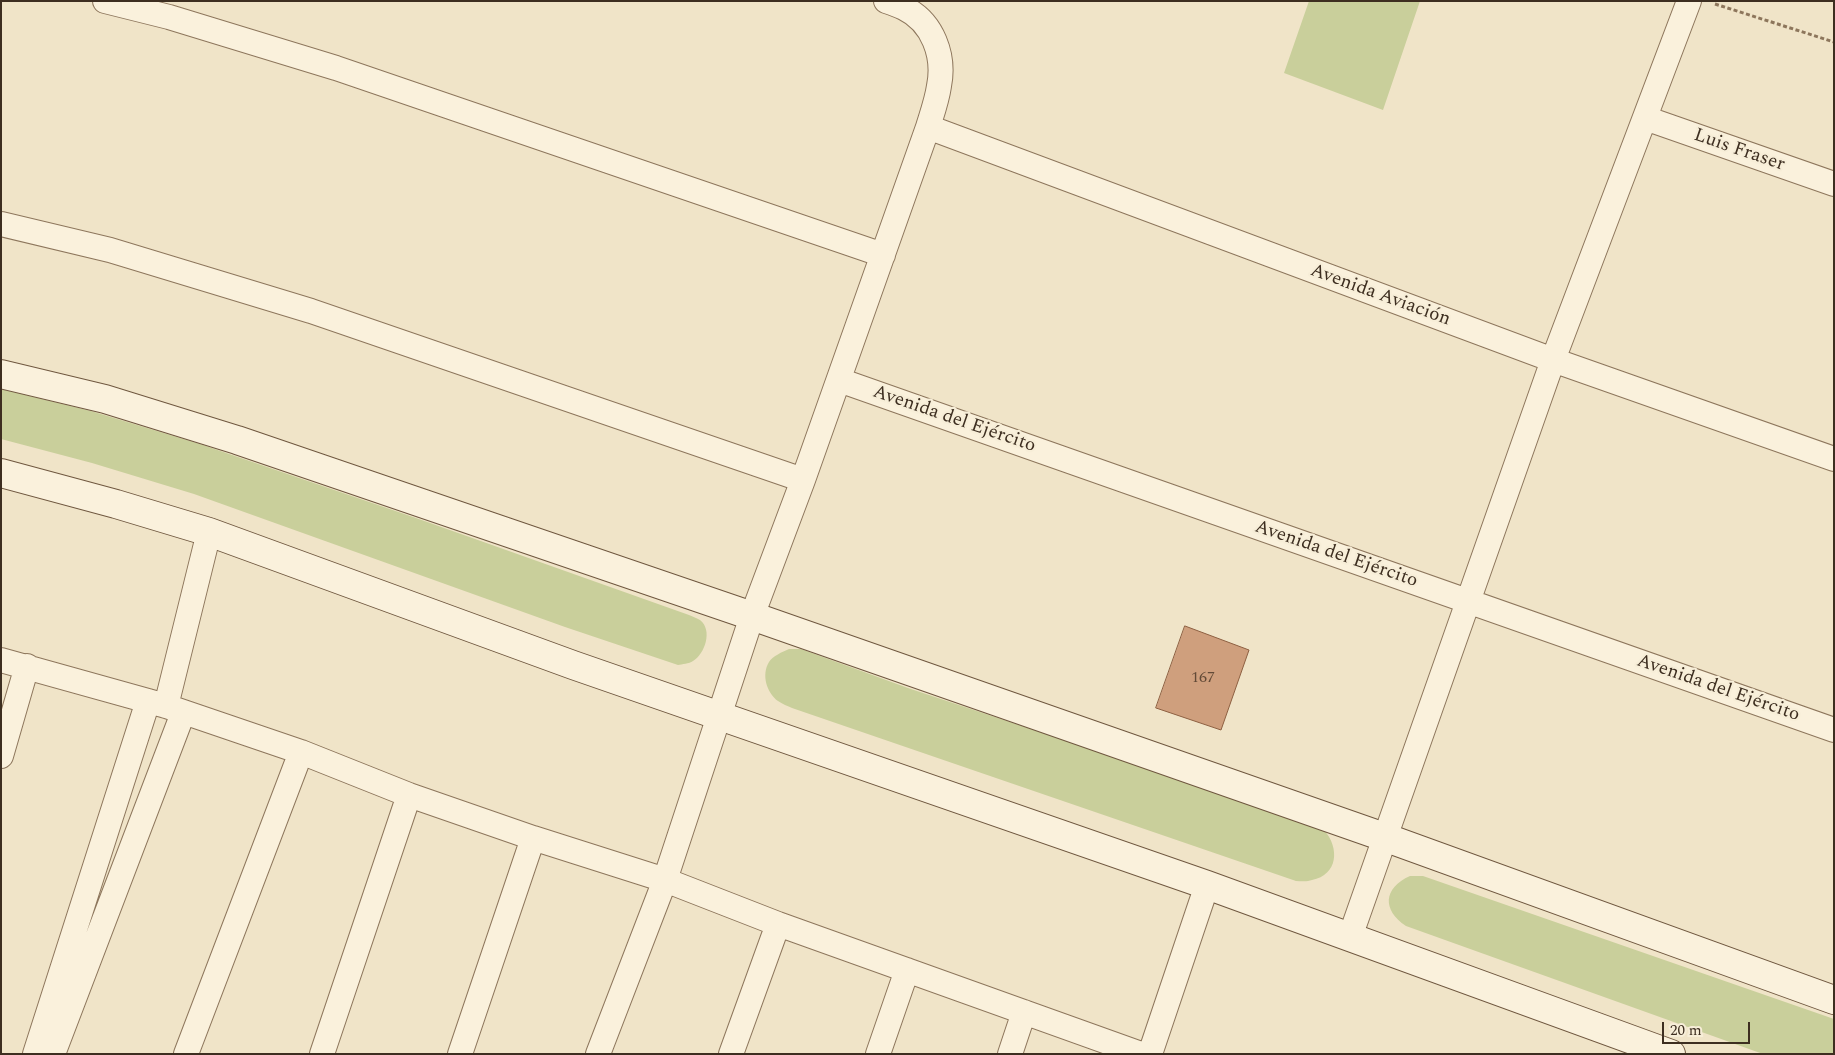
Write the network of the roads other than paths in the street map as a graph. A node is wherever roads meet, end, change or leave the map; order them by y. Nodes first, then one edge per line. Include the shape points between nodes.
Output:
1 (105, 1) edge
2 (886, 1) edge
3 (1689, 1) edge
4 (1645, 118) junction
5 (928, 127) junction
6 (1834, 184) edge
7 (1, 224) edge
8 (883, 255) junction
9 (1552, 360) junction
10 (1, 374) edge
11 (838, 380) junction
12 (1834, 459) edge
13 (1, 473) edge
14 (803, 480) junction
15 (210, 532) junction
16 (1469, 601) junction
17 (752, 616) junction
18 (1, 660) edge
19 (27, 666) junction
20 (166, 707) junction
21 (718, 716) junction
22 (1834, 730) edge
23 (301, 752) junction
24 (1, 756) edge
25 (409, 795) junction
26 (1384, 837) junction
27 (533, 838) junction
28 (665, 880) junction
29 (1207, 885) junction
30 (778, 924) junction
31 (1350, 938) junction
32 (908, 970) junction
33 (1834, 1000) edge
34 (1024, 1012) junction
35 (35, 1054) edge
36 (53, 1054) edge
37 (186, 1054) edge
38 (322, 1054) edge
39 (460, 1054) edge
40 (598, 1054) edge
41 (731, 1054) edge
42 (878, 1054) edge
43 (1010, 1054) edge
44 (1141, 1054) edge
45 (1150, 1054) edge
46 (1671, 1054) edge

1 - 8 street via 336,68
2 - 5 street via 921,20 934,37 940,60 940,85
3 - 4 street
4 - 6 street, Luis Fraser
4 - 9 street
5 - 8 street
5 - 9 street, Avenida Aviación
7 - 14 street via 110,250 311,311
8 - 11 street
9 - 12 street, Avenida Aviación
9 - 16 street
10 - 17 main road via 105,399 237,440
11 - 14 street
11 - 16 street, Avenida del Ejército
13 - 15 main road
14 - 17 street
15 - 20 street
15 - 21 main road
16 - 22 street, Avenida del Ejército
16 - 26 street
17 - 21 street
17 - 26 main road
18 - 19 street
19 - 20 street
19 - 24 street
20 - 23 street
20 - 35 street
20 - 36 street
21 - 28 street
21 - 29 main road
23 - 25 street
23 - 37 street
25 - 27 street
25 - 38 street
26 - 31 street
26 - 33 main road
27 - 28 street
27 - 39 street
28 - 30 street
28 - 40 street
29 - 31 main road
29 - 45 street
30 - 32 street
30 - 41 street
31 - 46 main road
32 - 34 street
32 - 42 street
34 - 43 street
34 - 44 street

